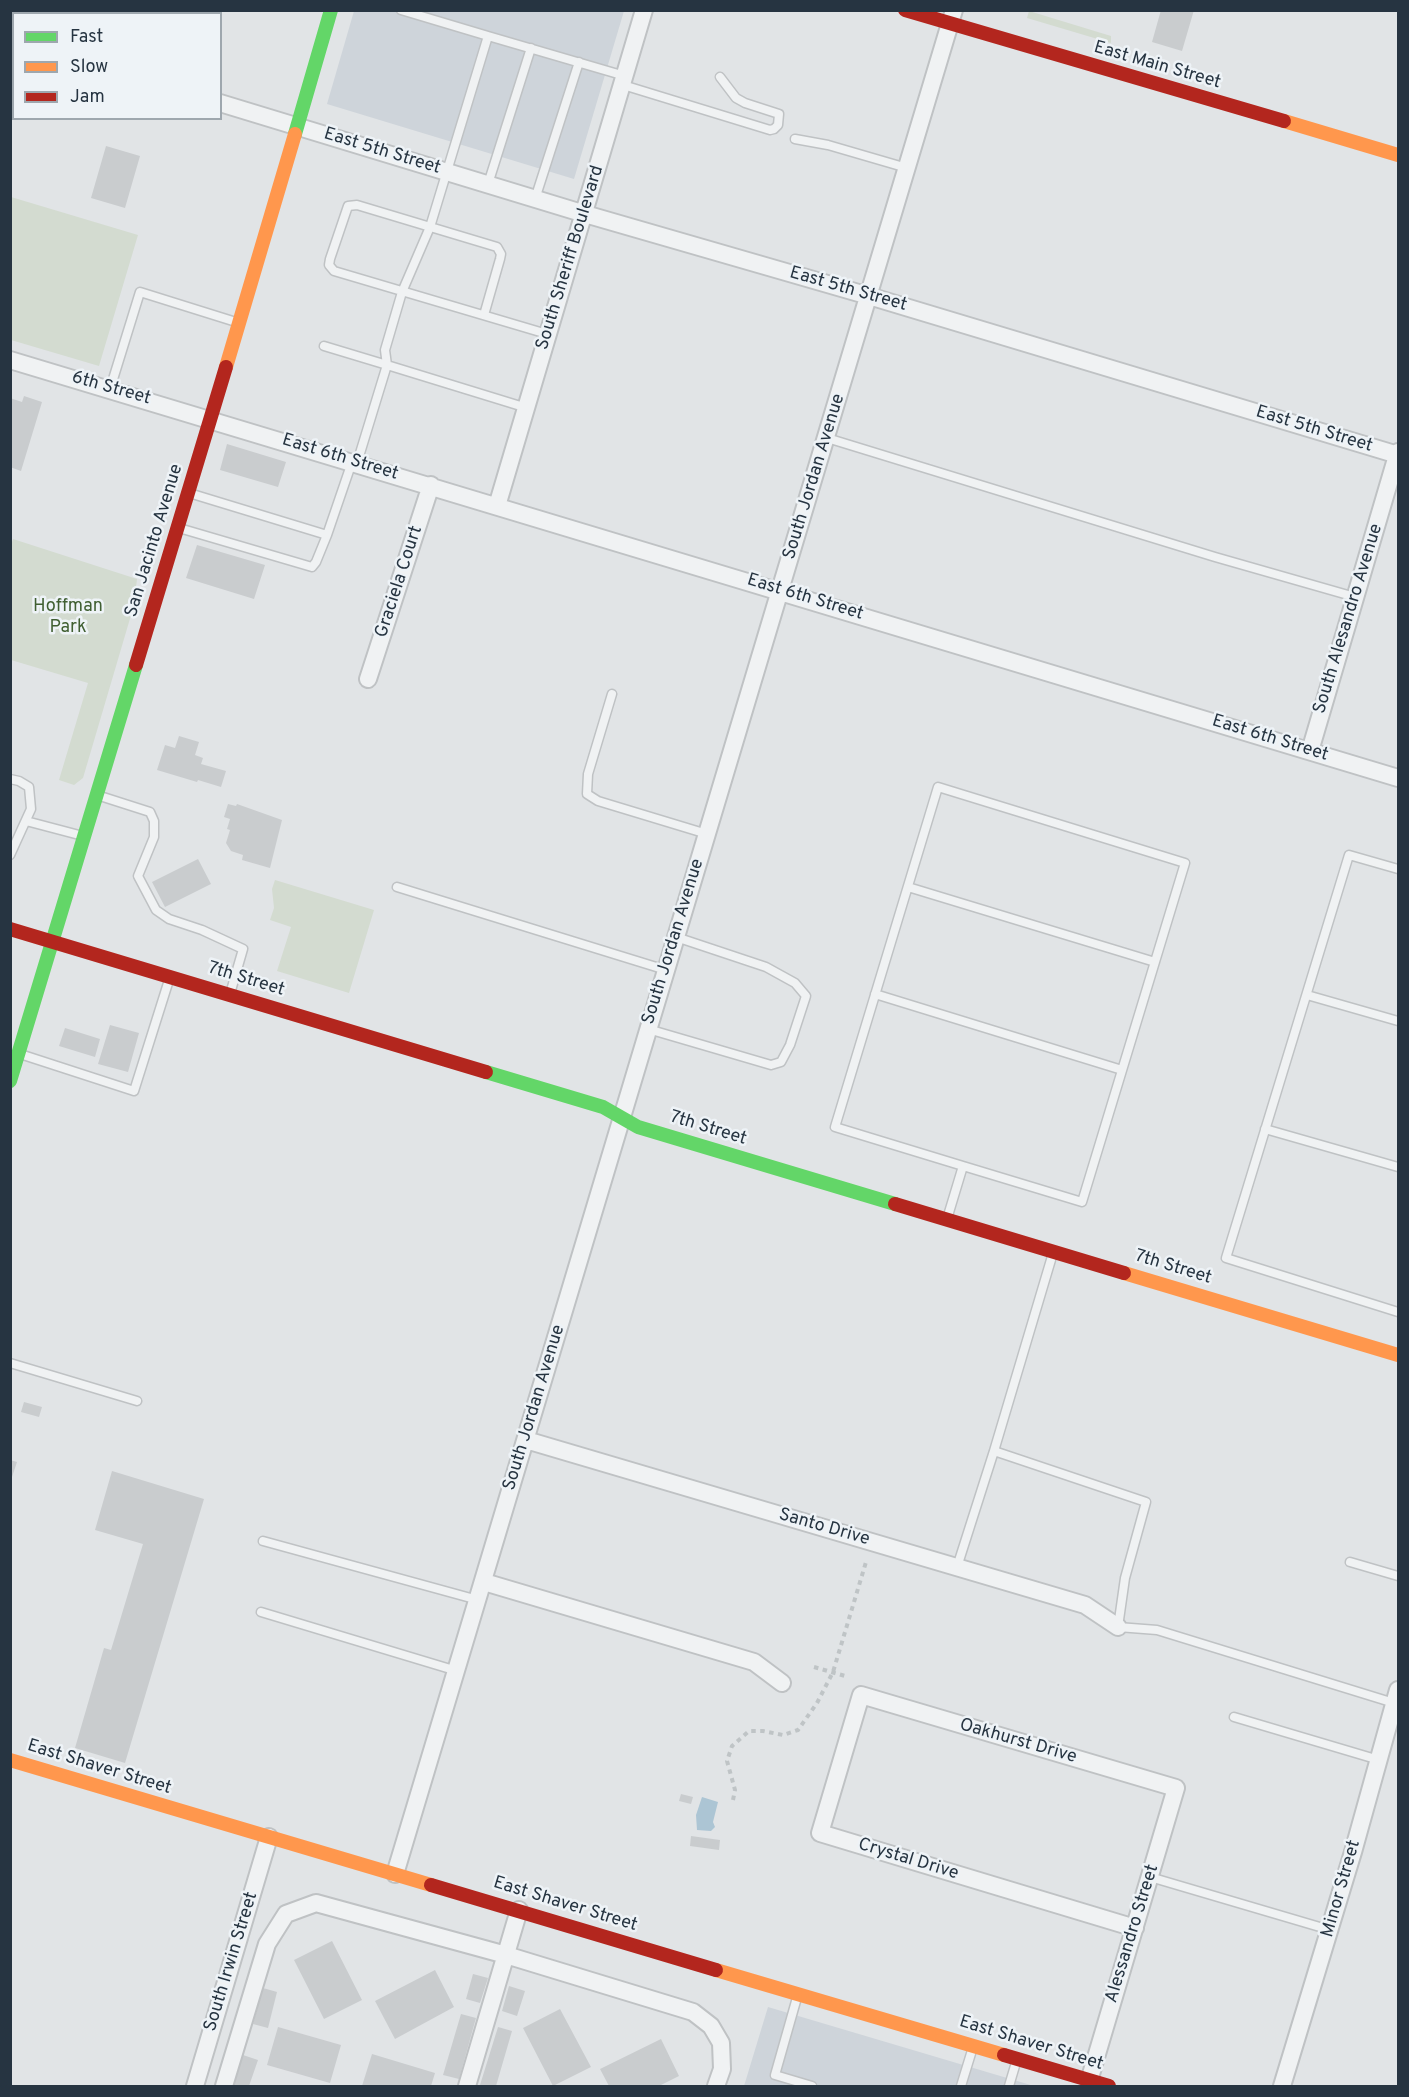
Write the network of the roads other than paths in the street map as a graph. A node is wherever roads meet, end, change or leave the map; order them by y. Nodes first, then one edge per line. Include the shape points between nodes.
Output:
1 (331, 10) edge
2 (401, 10) edge
3 (644, 10) edge
4 (905, 10) edge
5 (952, 17) edge
6 (488, 36) junction
7 (531, 48) junction
8 (579, 62) junction
9 (720, 77) dead end
10 (624, 81) junction
11 (222, 104) edge
12 (297, 127) junction
13 (795, 139) dead end
14 (1398, 155) edge
15 (907, 168) junction
16 (447, 172) junction
17 (488, 184) junction
18 (536, 199) junction
19 (585, 214) junction
20 (430, 227) junction
21 (402, 292) junction
22 (869, 296) junction
23 (484, 315) junction
24 (240, 322) junction
25 (547, 334) junction
26 (324, 346) dead end
27 (10, 360) edge
28 (387, 365) junction
29 (111, 389) junction
30 (527, 408) junction
31 (211, 419) junction
32 (826, 438) junction
33 (1398, 454) edge
34 (354, 462) junction
35 (431, 485) junction
36 (189, 493) junction
37 (498, 506) junction
38 (178, 527) junction
39 (327, 534) junction
40 (781, 591) junction
41 (1355, 597) junction
42 (368, 679) dead end
43 (612, 694) dead end
44 (1310, 751) junction
45 (1398, 778) edge
46 (10, 779) edge
47 (98, 795) junction
48 (26, 821) junction
49 (707, 834) junction
50 (85, 836) junction
51 (10, 855) edge
52 (1398, 869) edge
53 (397, 887) dead end
54 (908, 887) junction
55 (10, 929) edge
56 (676, 937) junction
57 (53, 942) junction
58 (1155, 962) junction
59 (666, 970) junction
60 (170, 977) junction
61 (230, 994) junction
62 (875, 994) junction
63 (1307, 994) junction
64 (1398, 1021) edge
65 (648, 1029) junction
66 (19, 1053) junction
67 (1122, 1070) junction
68 (10, 1082) edge
69 (622, 1117) junction
70 (1265, 1129) junction
71 (963, 1166) junction
72 (1398, 1167) edge
73 (946, 1219) junction
74 (1053, 1251) junction
75 (1398, 1312) edge
76 (1398, 1355) edge
77 (10, 1363) edge
78 (137, 1401) dead end
79 (525, 1440) junction
80 (994, 1451) junction
81 (263, 1541) dead end
82 (1350, 1562) dead end
83 (957, 1568) junction
84 (1398, 1576) edge
85 (484, 1582) junction
86 (478, 1600) junction
87 (261, 1612) dead end
88 (1118, 1627) junction
89 (456, 1671) junction
90 (782, 1683) dead end
91 (861, 1695) joint
92 (1396, 1696) edge
93 (1234, 1717) dead end
94 (10, 1760) edge
95 (1379, 1760) junction
96 (1176, 1788) joint
97 (269, 1837) junction
98 (395, 1874) junction
99 (1150, 1877) junction
100 (519, 1910) junction
101 (1135, 1928) junction
102 (1330, 1930) junction
103 (506, 1955) junction
104 (799, 1994) junction
105 (973, 2046) junction
106 (1017, 2059) junction
107 (1101, 2085) edge
108 (195, 2086) edge
109 (224, 2086) edge
110 (467, 2086) edge
111 (716, 2086) edge
112 (813, 2086) edge
113 (961, 2086) edge
114 (1009, 2086) edge
115 (1282, 2086) edge

1 - 12 street, San Jacinto Avenue
2 - 6 lane
3 - 10 street, South Sheriff Boulevard
4 - 5 street, East Main Street
5 - 14 street, East Main Street
5 - 15 street, South Jordan Avenue
6 - 7 lane
6 - 16 lane
7 - 8 lane
7 - 17 lane
8 - 10 lane
8 - 18 lane
9 - 10 lane via 736,98 779,114 778,125 770,129
10 - 19 street, South Sheriff Boulevard
11 - 12 street, East 5th Street
12 - 16 street, East 5th Street
12 - 24 street, San Jacinto Avenue
13 - 15 lane
15 - 22 street, South Jordan Avenue
16 - 17 street, East 5th Street
16 - 20 lane
17 - 18 street, East 5th Street
18 - 19 street, East 5th Street
19 - 22 street, East 5th Street
19 - 25 street, South Sheriff Boulevard
20 - 21 lane
20 - 21 lane via 357,205 346,210 330,259 331,269
20 - 23 lane via 500,250
21 - 23 lane
21 - 28 lane via 385,350
22 - 32 street, South Jordan Avenue
22 - 33 street, East 5th Street
23 - 25 lane
24 - 29 lane via 140,292
24 - 31 street, San Jacinto Avenue
25 - 30 street, South Sheriff Boulevard
26 - 28 lane
27 - 29 street, 6th Street
28 - 30 lane
28 - 34 lane
29 - 31 street, 6th Street
30 - 37 street, South Sheriff Boulevard
31 - 34 street, East 6th Street
31 - 36 street, San Jacinto Avenue
32 - 40 street, South Jordan Avenue
32 - 41 lane
33 - 41 street, South Alesandro Avenue
34 - 35 street, East 6th Street
34 - 39 lane
35 - 37 street, East 6th Street
35 - 42 street, Graciela Court
36 - 38 street, San Jacinto Avenue
36 - 39 lane
37 - 40 street, East 6th Street
38 - 39 lane via 312,567
38 - 47 street, San Jacinto Avenue
40 - 44 street, East 6th Street
40 - 49 street, South Jordan Avenue
41 - 44 street, South Alesandro Avenue
43 - 49 lane via 588,774 587,794 598,801
44 - 45 street, East 6th Street
46 - 48 lane via 29,787 32,808
47 - 50 street, San Jacinto Avenue
47 - 61 lane via 150,812 154,837 138,876 156,910 168,919 243,949
48 - 50 lane
48 - 51 lane
49 - 56 street, South Jordan Avenue
50 - 57 street, San Jacinto Avenue
52 - 63 lane via 1349,855
53 - 59 lane
54 - 58 lane
54 - 58 lane via 938,788 960,794 1185,863
54 - 62 lane
55 - 57 street, 7th Street
56 - 59 street, South Jordan Avenue
56 - 65 lane via 766,967 795,983 806,996 790,1045 781,1062 771,1065
57 - 60 street, 7th Street
57 - 66 street, San Jacinto Avenue
58 - 67 lane
59 - 65 street, South Jordan Avenue
60 - 61 street, 7th Street
60 - 66 lane via 134,1091
61 - 69 street, 7th Street via 603,1107
62 - 67 lane
62 - 71 lane via 835,1127
63 - 64 lane
63 - 70 lane
65 - 69 street, South Jordan Avenue
66 - 68 street, San Jacinto Avenue
67 - 71 lane via 1082,1202
69 - 73 street, 7th Street via 638,1127
69 - 79 street, South Jordan Avenue
70 - 72 lane
70 - 75 lane via 1226,1258
71 - 73 lane
73 - 74 street, 7th Street
74 - 76 street, 7th Street
74 - 80 lane
77 - 78 lane
79 - 83 street, Santo Drive
79 - 85 street, South Jordan Avenue
80 - 83 lane
80 - 88 lane via 1146,1502 1125,1578
81 - 86 lane
82 - 84 lane
83 - 88 street, Santo Drive via 1085,1605
85 - 86 street, South Jordan Avenue
85 - 90 street via 754,1662
86 - 89 street, South Jordan Avenue
87 - 89 lane
88 - 92 lane via 1156,1630
89 - 98 street, South Jordan Avenue
91 - 96 street, Oakhurst Drive
91 - 101 street, Crystal Drive via 820,1833
92 - 95 street, Minor Street
93 - 95 lane
94 - 97 street, East Shaver Street
95 - 102 street, Minor Street
96 - 99 street, Alessandro Street
97 - 98 street, East Shaver Street
97 - 108 street, South Irwin Street
98 - 100 street, East Shaver Street
99 - 101 street, Alessandro Street
99 - 102 lane
100 - 103 street
100 - 104 street, East Shaver Street
101 - 107 street, Alessandro Street
102 - 115 street, Minor Street
103 - 109 street via 316,1903 286,1914 267,1944
103 - 110 street
103 - 111 street via 693,2012 711,2026 721,2043 722,2069
104 - 105 street, East Shaver Street
104 - 112 lane via 775,2075
105 - 106 street, East Shaver Street
105 - 113 lane
106 - 107 street, East Shaver Street
106 - 114 lane

